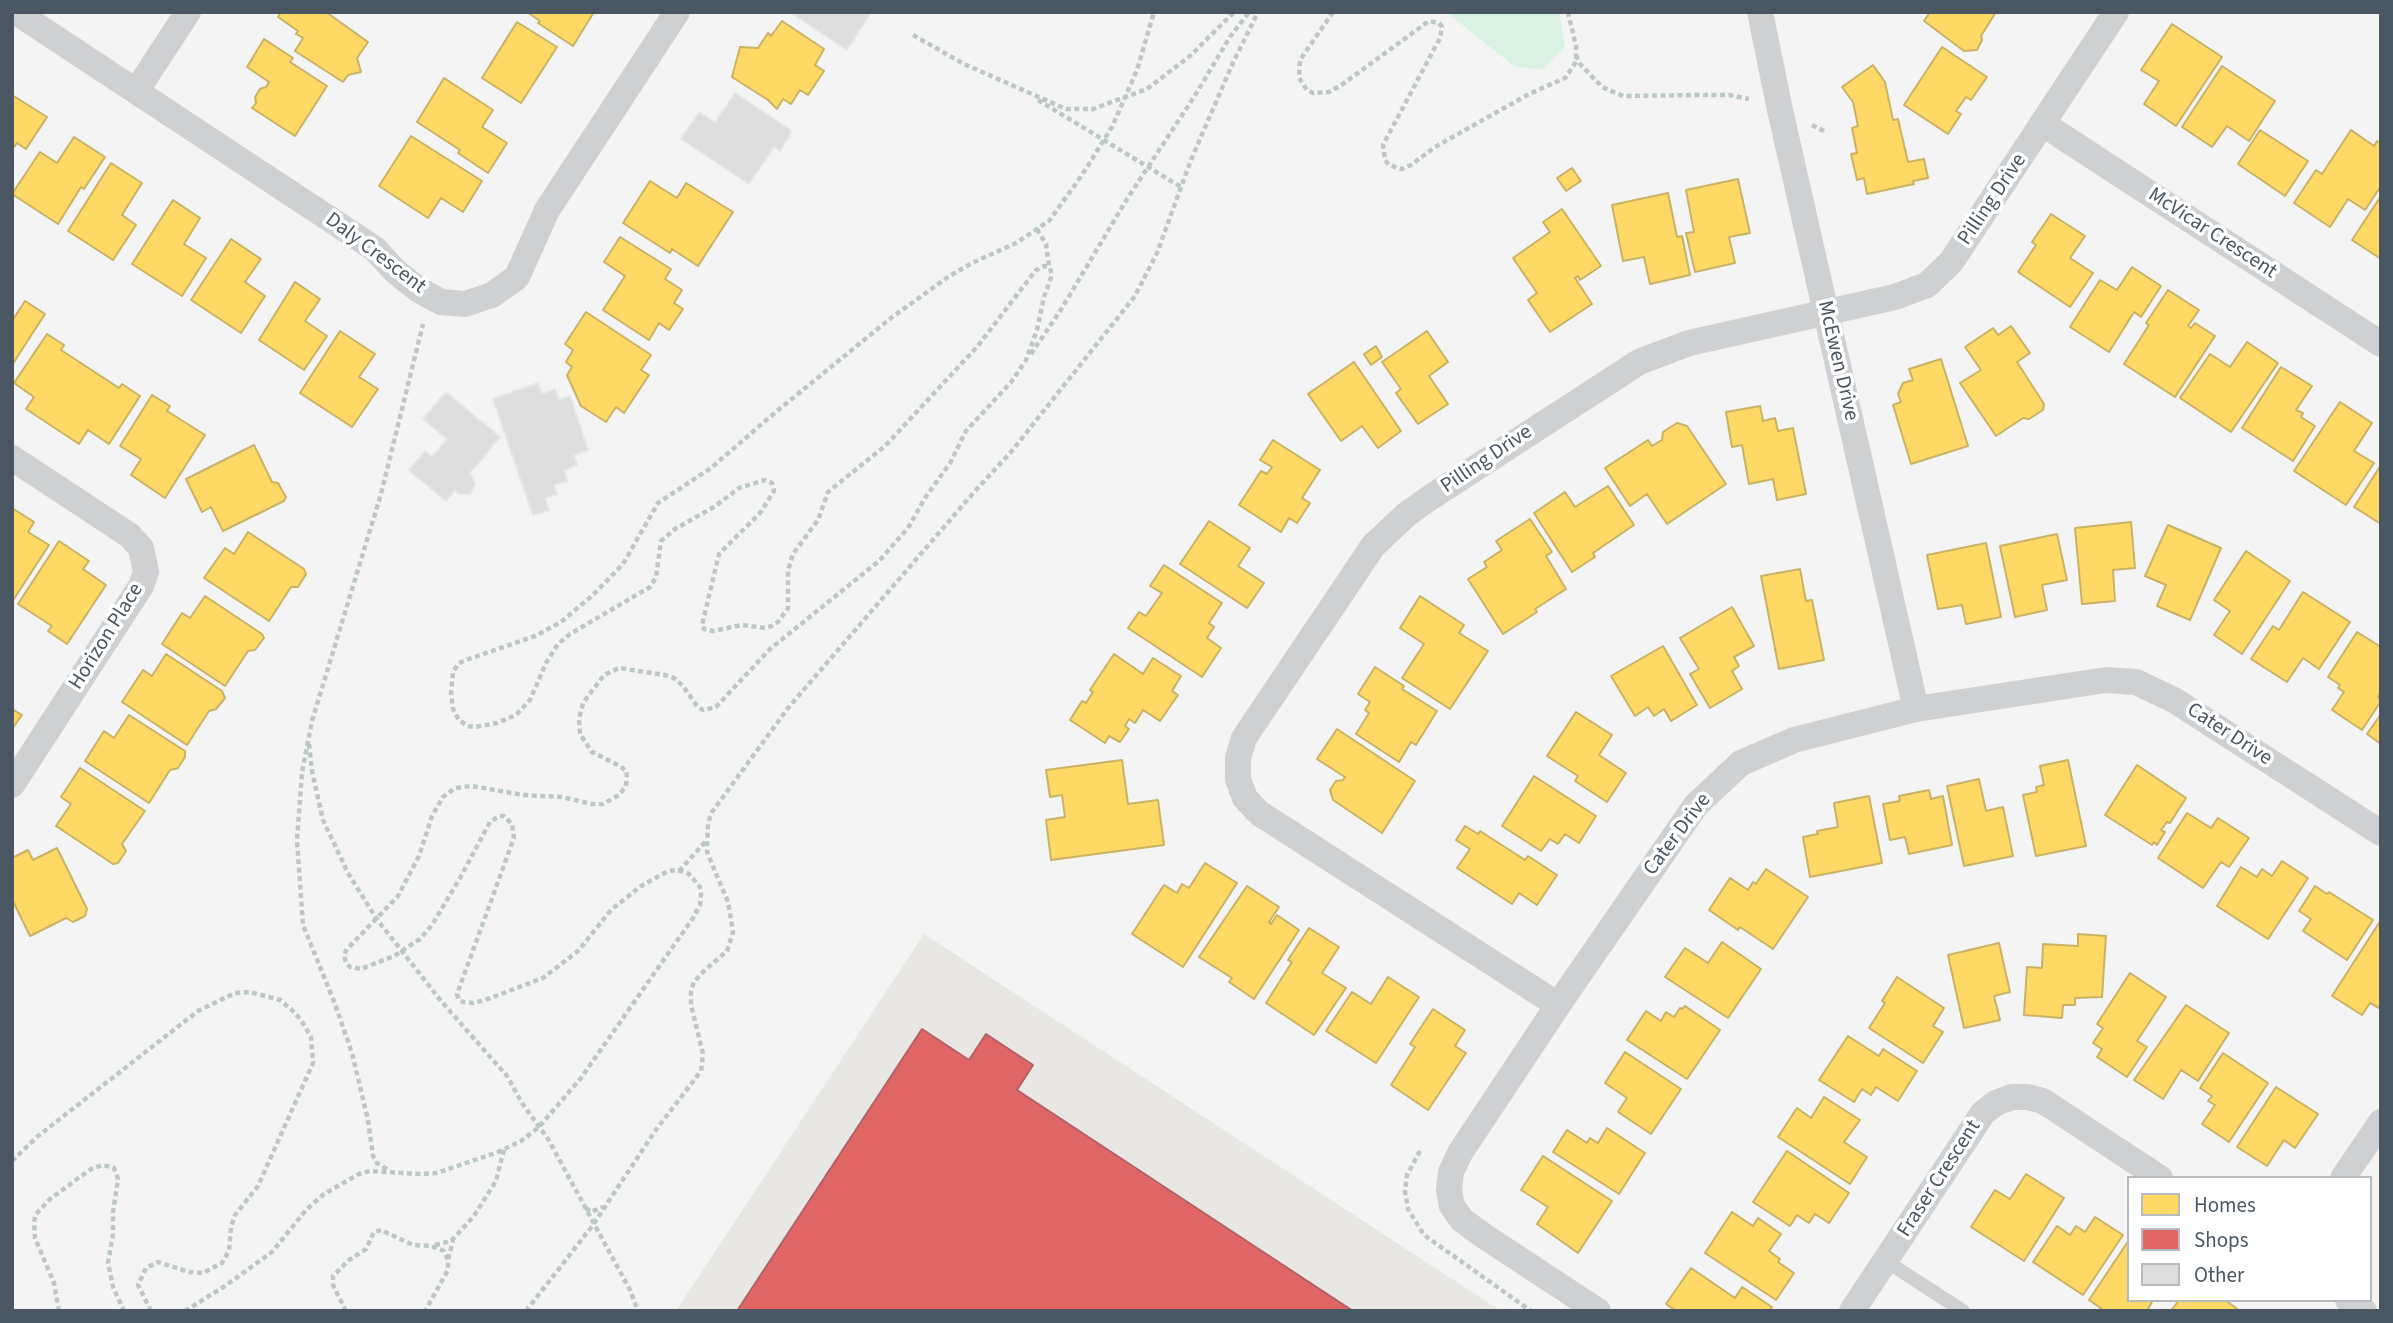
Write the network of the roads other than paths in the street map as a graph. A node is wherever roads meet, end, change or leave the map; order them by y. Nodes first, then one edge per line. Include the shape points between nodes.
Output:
1 (16, 12) edge
2 (188, 12) edge
3 (677, 12) edge
4 (1760, 12) edge
5 (2116, 12) edge
6 (137, 90) junction
7 (2043, 124) junction
8 (1827, 313) junction
9 (2381, 344) edge
10 (12, 458) edge
11 (1916, 709) junction
12 (12, 785) edge
13 (2381, 833) edge
14 (1558, 1005) junction
15 (2381, 1122) edge
16 (2157, 1176) edge
17 (2344, 1176) edge
18 (1886, 1261) junction
19 (1598, 1311) edge
20 (1852, 1311) edge
21 (1963, 1311) edge

1 - 6 street, Daly Crescent
2 - 6 street
3 - 6 street, Daly Crescent via 547,210 517,277 492,295 464,304 441,302 419,290 375,249
4 - 8 street, McEwen Drive
5 - 7 street, Pilling Drive
7 - 8 street, Pilling Drive via 1940,274 1912,293
7 - 9 street, McVicar Crescent
8 - 11 street, McEwen Drive
8 - 14 street, Pilling Drive via 1689,343 1639,362 1407,514 1373,546 1244,738 1238,779 1244,799 1259,813
10 - 12 street, Horizon Place via 129,536 141,548 146,572
11 - 13 street, Cater Drive via 2106,680 2136,682 2174,699
11 - 14 street, Cater Drive via 1794,740 1741,763 1696,805
14 - 19 street, Cater Drive via 1460,1153 1449,1190 1452,1206 1472,1228
15 - 17 street
16 - 18 street, Fraser Crescent via 2043,1101 2012,1097 1983,1113
18 - 20 street, Fraser Crescent
18 - 21 lane

